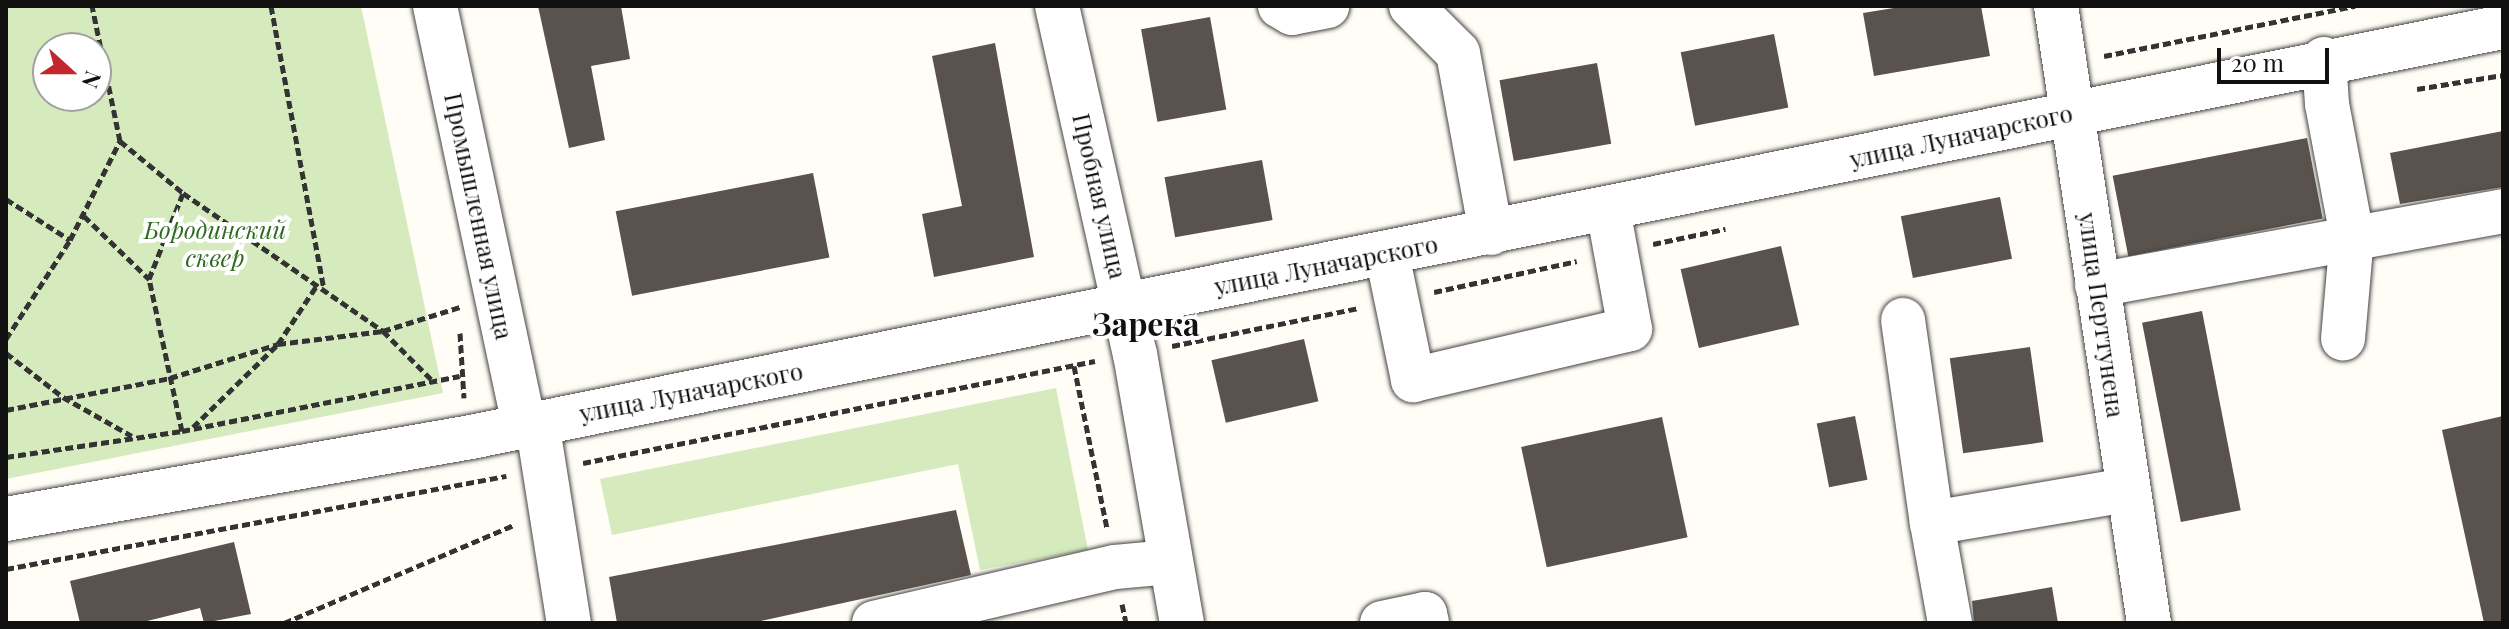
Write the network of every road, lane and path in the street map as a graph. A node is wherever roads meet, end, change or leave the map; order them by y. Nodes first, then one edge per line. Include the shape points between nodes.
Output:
1 (92, 6) edge
2 (271, 6) edge
3 (435, 6) edge
4 (1057, 6) edge
5 (1280, 6) edge
6 (1327, 6) edge
7 (1411, 6) edge
8 (2056, 6) edge
9 (2355, 6) edge
10 (2503, 27) edge
11 (2099, 57) dead end
12 (2324, 59) junction
13 (2071, 113) junction
14 (120, 141) junction
15 (183, 193) junction
16 (6, 199) edge
17 (1608, 209) junction
18 (2503, 211) edge
19 (84, 216) junction
20 (1491, 233) junction
21 (2352, 236) junction
22 (70, 240) junction
23 (1387, 254) junction
24 (149, 279) junction
25 (317, 285) junction
26 (2097, 285) junction
27 (324, 288) junction
28 (1397, 300) junction
29 (1124, 305) junction
30 (460, 307) dead end
31 (1903, 320) dead end
32 (383, 331) junction
33 (6, 339) edge
34 (2343, 339) dead end
35 (278, 344) junction
36 (6, 353) edge
37 (1135, 354) junction
38 (460, 376) dead end
39 (170, 378) junction
40 (434, 382) junction
41 (63, 397) junction
42 (6, 410) edge
43 (530, 424) junction
44 (193, 428) junction
45 (182, 431) junction
46 (132, 436) junction
47 (6, 457) edge
48 (2127, 490) junction
49 (548, 503) junction
50 (6, 519) edge
51 (1932, 523) junction
52 (1170, 562) junction
53 (1115, 567) junction
54 (901, 620) edge
55 (284, 623) edge
56 (569, 623) edge
57 (1126, 623) edge
58 (1182, 623) edge
59 (1382, 623) edge
60 (1427, 623) edge
61 (1950, 623) edge
62 (2149, 623) edge

1 - 14 path
2 - 27 path
3 - 43 street, Промышленная улица
4 - 29 street, Пробная улица
5 - 6 street via 1292,13
7 - 20 street via 1458,53
8 - 13 street, улица Перттунена
9 - 11 path
10 - 12 street, улица Луначарского
12 - 13 street, улица Луначарского
12 - 21 street via 2327,104
13 - 17 street, улица Луначарского
13 - 26 street, улица Перттунена
14 - 15 path
14 - 19 path
15 - 24 path
15 - 25 path
16 - 22 path
17 - 20 street, улица Луначарского
17 - 28 street via 1630,329 1413,380
18 - 21 street
19 - 22 path
19 - 24 path
20 - 23 street, улица Луначарского
21 - 26 street
21 - 34 street
22 - 33 path
23 - 28 street
23 - 29 street, улица Луначарского
24 - 39 path
25 - 27 path
25 - 35 path
26 - 48 street, улица Перттунена
27 - 32 path
28 - 37 path
29 - 37 street, Пробная улица
29 - 43 street, улица Луначарского
30 - 32 path
31 - 51 street
32 - 35 path
32 - 40 path
35 - 39 path
35 - 44 path
36 - 41 path
37 - 52 street, Пробная улица
37 - 53 path via 1074,366
38 - 40 path
39 - 41 path
39 - 45 path
40 - 44 path
41 - 42 path
41 - 46 path
43 - 49 street, Промышленная улица
43 - 50 street, улица Луначарского
44 - 45 path
45 - 46 path
46 - 47 path
48 - 51 street
48 - 62 street, улица Перттунена
49 - 55 path via 498,536
49 - 56 street, Промышленная улица
51 - 61 street
52 - 53 street
52 - 58 street, Пробная улица
53 - 54 street
53 - 57 path
59 - 60 street via 1425,614

